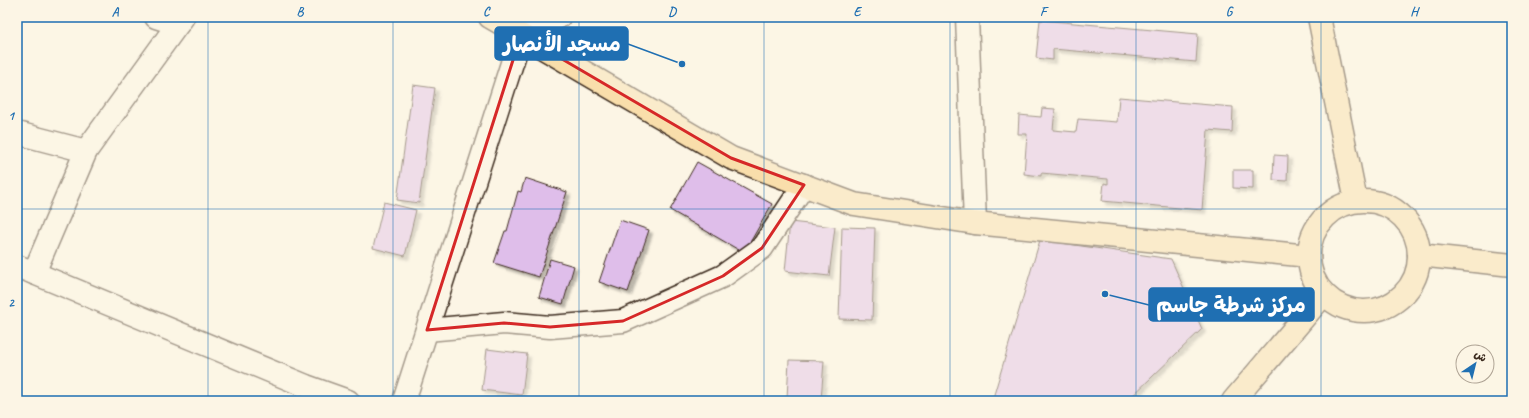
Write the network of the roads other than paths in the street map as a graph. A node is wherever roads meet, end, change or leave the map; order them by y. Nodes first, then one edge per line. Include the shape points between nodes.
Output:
1 (156, 17) edge
2 (490, 17) edge
3 (560, 17) edge
4 (967, 17) edge
5 (1319, 17) edge
6 (180, 20) edge
7 (521, 35) junction
8 (17, 133) edge
9 (86, 150) junction
10 (804, 185) junction
11 (1356, 201) junction
12 (975, 223) junction
13 (1419, 255) junction
14 (1309, 256) junction
15 (1512, 265) edge
16 (25, 269) edge
17 (1324, 294) junction
18 (427, 330) junction
19 (306, 393) edge
20 (348, 401) edge
21 (404, 401) edge
22 (1233, 401) edge

1 - 6 street
2 - 7 main road
3 - 7 street
4 - 12 street
5 - 11 main road
6 - 9 street
7 - 10 main road via 731,158
7 - 18 street
8 - 9 street
9 - 16 street
10 - 12 main road via 854,204
10 - 18 street via 762,248 723,276 623,321 550,327 504,323
11 - 13 main road via 1380,203 1397,212 1410,226
11 - 14 main road via 1338,207 1323,219 1312,238
12 - 14 main road
13 - 15 main road
13 - 17 main road via 1416,275 1406,292 1392,304 1373,310 1354,310 1340,306
14 - 17 main road via 1314,278
16 - 19 street
17 - 22 main road
18 - 21 street
19 - 20 street

